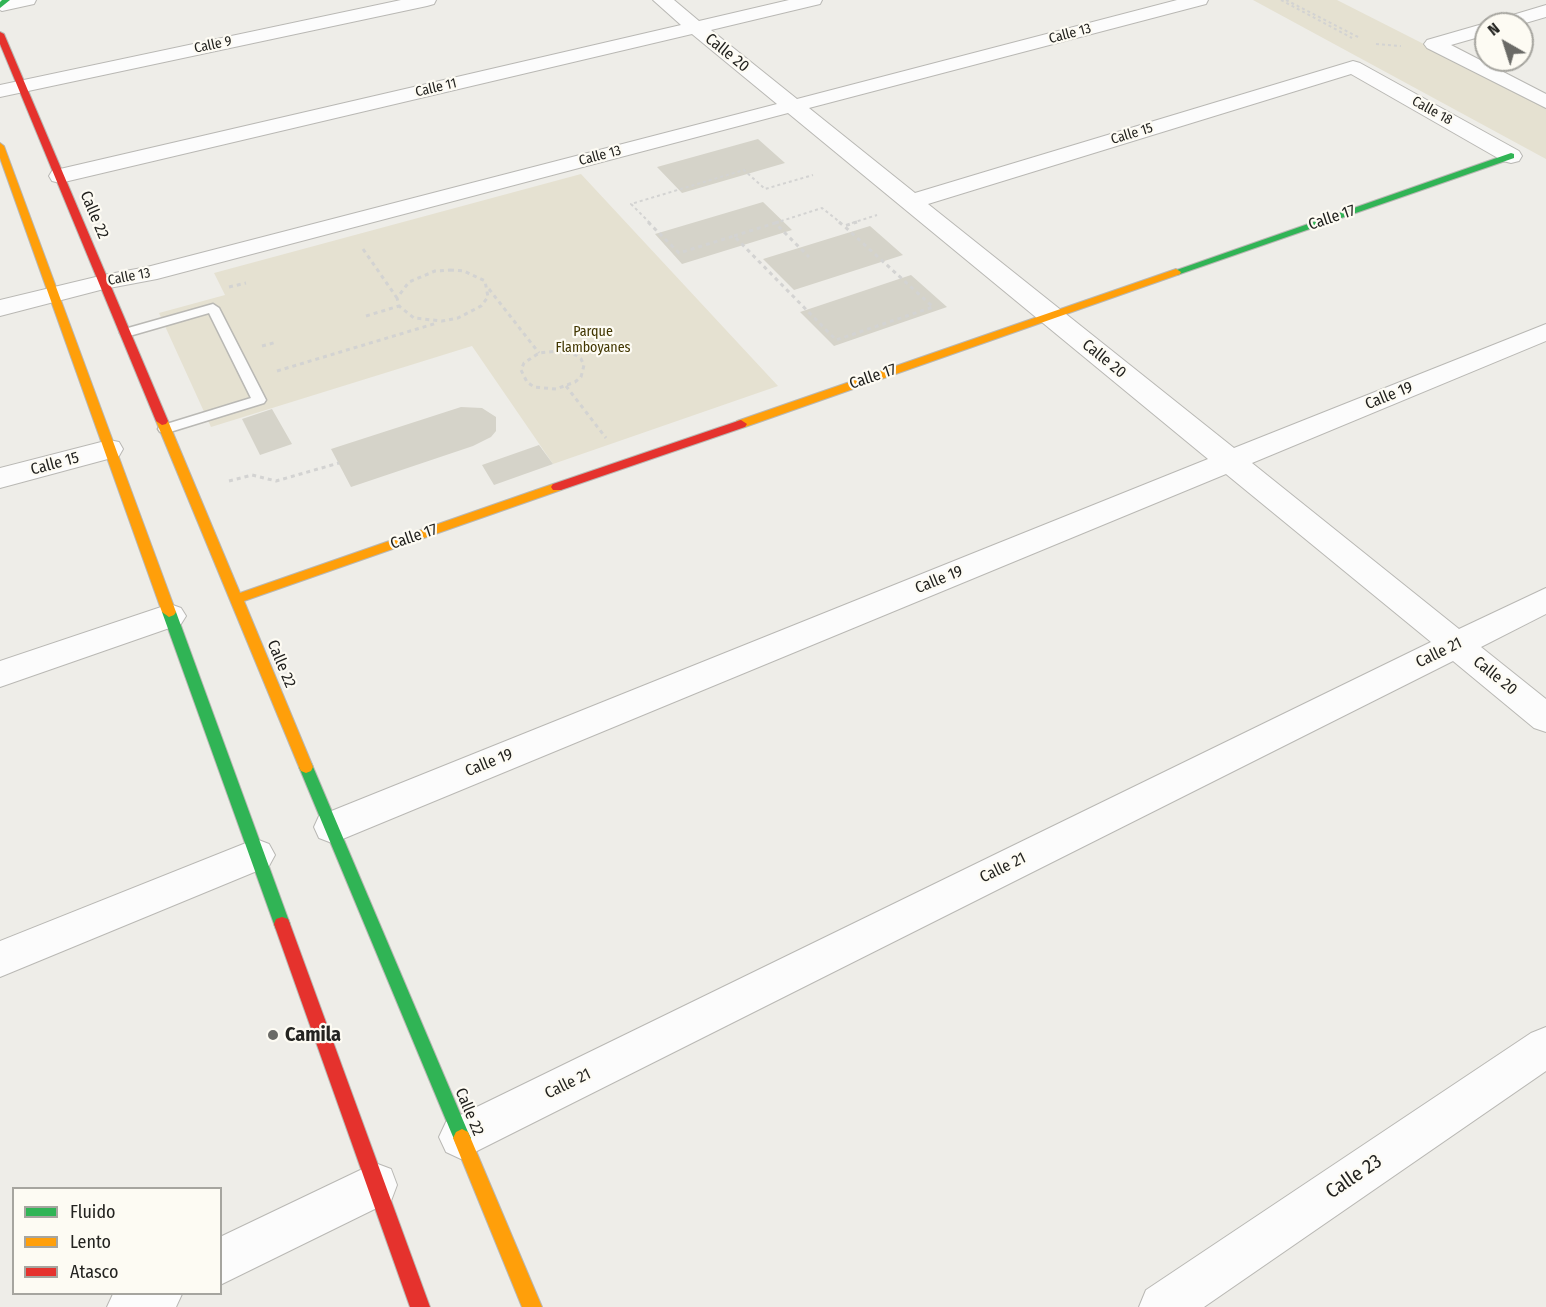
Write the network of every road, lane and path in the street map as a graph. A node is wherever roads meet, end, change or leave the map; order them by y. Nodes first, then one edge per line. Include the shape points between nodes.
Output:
1 (27, 0) edge
2 (427, 0) edge
3 (662, 0) edge
4 (813, 0) edge
5 (1199, 0) edge
6 (1281, 0) edge
7 (1286, 0) edge
8 (3, 4) edge
9 (696, 27) junction
10 (1474, 32) edge
11 (0, 33) edge
12 (1362, 43) dead end
13 (1408, 47) dead end
14 (1474, 65) edge
15 (1353, 67) joint
16 (1488, 72) edge
17 (22, 86) junction
18 (0, 91) edge
19 (1546, 102) edge
20 (792, 106) junction
21 (0, 146) edge
22 (1511, 156) joint
23 (813, 175) dead end
24 (60, 176) junction
25 (7, 188) edge
26 (910, 202) junction
27 (884, 213) dead end
28 (775, 223) junction
29 (844, 226) junction
30 (734, 236) junction
31 (358, 242) dead end
32 (809, 257) dead end
33 (104, 282) junction
34 (246, 283) dead end
35 (222, 289) dead end
36 (488, 289) junction
37 (54, 294) junction
38 (397, 298) junction
39 (399, 306) junction
40 (0, 308) edge
41 (366, 316) dead end
42 (1051, 316) junction
43 (442, 321) junction
44 (1546, 332) edge
45 (126, 333) junction
46 (539, 353) junction
47 (271, 373) dead end
48 (566, 386) junction
49 (165, 429) junction
50 (607, 439) dead end
51 (109, 449) junction
52 (1230, 461) junction
53 (339, 463) dead end
54 (0, 478) edge
55 (229, 481) dead end
56 (236, 599) junction
57 (1546, 600) edge
58 (170, 616) junction
59 (1456, 645) junction
60 (0, 674) edge
61 (1546, 718) edge
62 (332, 827) junction
63 (256, 855) junction
64 (0, 959) edge
65 (1546, 1047) edge
66 (461, 1137) junction
67 (375, 1185) junction
68 (222, 1261) edge
69 (154, 1295) edge
70 (131, 1307) edge
71 (420, 1307) edge
72 (532, 1307) edge
73 (1163, 1307) edge

1 - 8 street
2 - 17 street, Calle 9
3 - 9 street, Calle 20
4 - 9 street, Calle 11
5 - 20 street, Calle 13
6 - 12 path
7 - 13 path via 1366,42
9 - 20 street, Calle 20
9 - 24 street, Calle 11
10 - 14 street via 1434,44
11 - 17 street, Calle 22
15 - 22 street, Calle 18
15 - 26 street, Calle 15
16 - 19 street
17 - 18 street, Calle 9
17 - 24 street, Calle 22
20 - 26 street, Calle 20
20 - 33 street, Calle 13
21 - 25 street
22 - 42 street, Calle 17
23 - 30 path via 765,189 744,170 631,204 679,253
24 - 33 street, Calle 22
25 - 37 street
26 - 42 street, Calle 20
27 - 29 path
28 - 29 path via 822,208
28 - 30 path
28 - 32 path
29 - 30 path via 933,307 836,340
31 - 38 path
33 - 37 street, Calle 13
33 - 45 street, Calle 22
34 - 35 path
36 - 38 path via 484,281 464,271 435,271 409,282
36 - 43 path via 482,306
36 - 46 path
37 - 40 street, Calle 13
37 - 51 street
38 - 39 path
39 - 41 path
39 - 43 path via 414,318
42 - 52 street, Calle 20
42 - 56 street, Calle 17
43 - 47 path
44 - 52 street, Calle 19
45 - 49 street, Calle 22
45 - 49 lane via 213,308 259,400
46 - 48 path via 567,352 581,359 584,371
46 - 48 path via 524,363 521,370 526,382 544,389
48 - 50 path
49 - 56 street, Calle 22
51 - 54 street, Calle 15
51 - 58 street
52 - 59 street, Calle 20
52 - 62 street, Calle 19
53 - 55 path via 276,481 252,475
56 - 62 street, Calle 22
57 - 59 street, Calle 21
58 - 60 street
58 - 63 street
59 - 61 street, Calle 20
59 - 66 street, Calle 21
62 - 66 street, Calle 22
63 - 64 street
63 - 67 street
65 - 73 street, Calle 23
66 - 72 street, Calle 22
67 - 68 street
67 - 71 street
69 - 70 street

